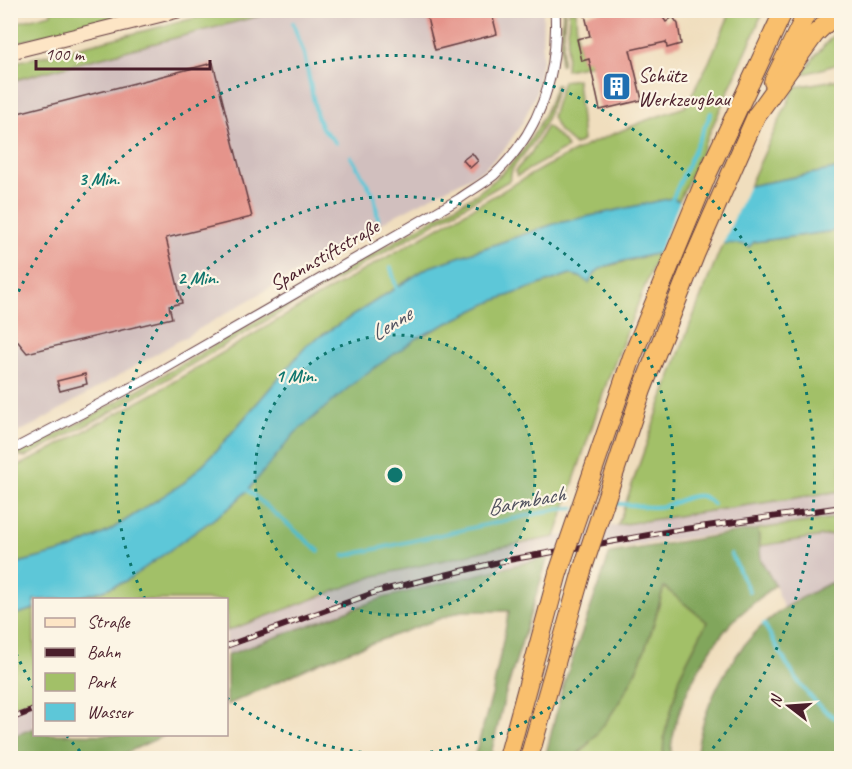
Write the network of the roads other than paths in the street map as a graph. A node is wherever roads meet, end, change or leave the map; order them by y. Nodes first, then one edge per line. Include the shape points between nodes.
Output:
1 (180, 10) edge
2 (555, 10) edge
3 (784, 10) edge
4 (808, 10) edge
5 (840, 10) edge
6 (10, 52) edge
7 (780, 78) junction
8 (10, 451) edge
9 (508, 759) edge
10 (529, 759) edge

1 - 6 main road
2 - 8 street, Spannstiftstraße via 555,53 544,102 532,128 492,177 142,381
3 - 9 highway, bridge via 707,175 632,357 558,573
4 - 7 highway
5 - 7 highway
7 - 10 highway, bridge via 756,116 642,390 582,571

